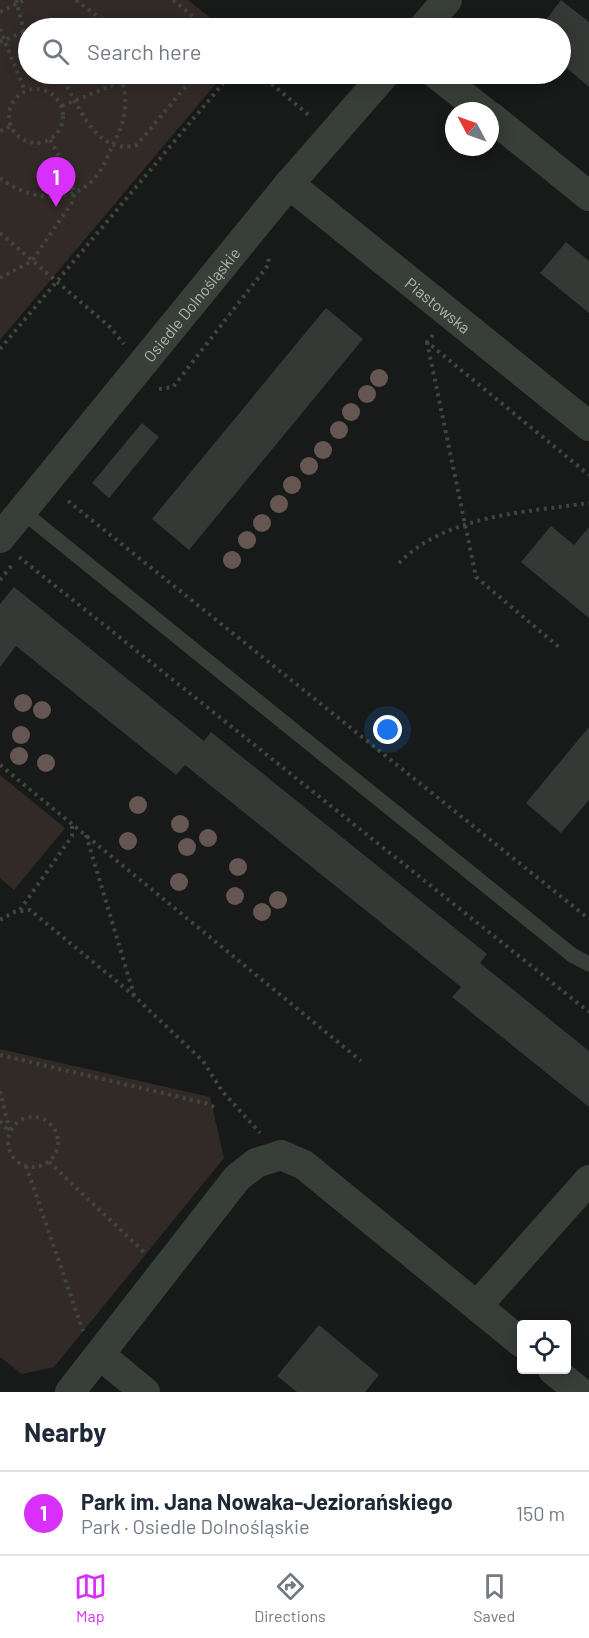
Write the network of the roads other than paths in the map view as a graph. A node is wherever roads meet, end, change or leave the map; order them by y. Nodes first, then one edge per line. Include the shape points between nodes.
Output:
1 (447, 0) edge
2 (432, 18) edge
3 (376, 84) edge
4 (449, 84) edge
5 (472, 102) edge
6 (499, 123) edge
7 (289, 184) junction
8 (589, 196) edge
9 (589, 426) edge
10 (23, 512) junction
11 (9, 548) edge
12 (589, 964) edge
13 (589, 1180) edge
14 (477, 1306) junction
15 (517, 1339) edge
16 (92, 1343) junction
17 (558, 1374) edge
18 (70, 1392) edge
19 (145, 1392) edge
20 (580, 1392) edge

1 - 2 street
3 - 7 street, Osiedle Dolnośląskie
4 - 5 street
6 - 8 street
7 - 9 street, Piastowska
7 - 10 street, Osiedle Dolnośląskie
10 - 11 street, Osiedle Dolnośląskie
10 - 12 lane via 572,955
13 - 14 street
14 - 15 street
14 - 16 street via 304,1165 281,1155 256,1163 237,1178
16 - 18 street
16 - 19 street
17 - 20 street

